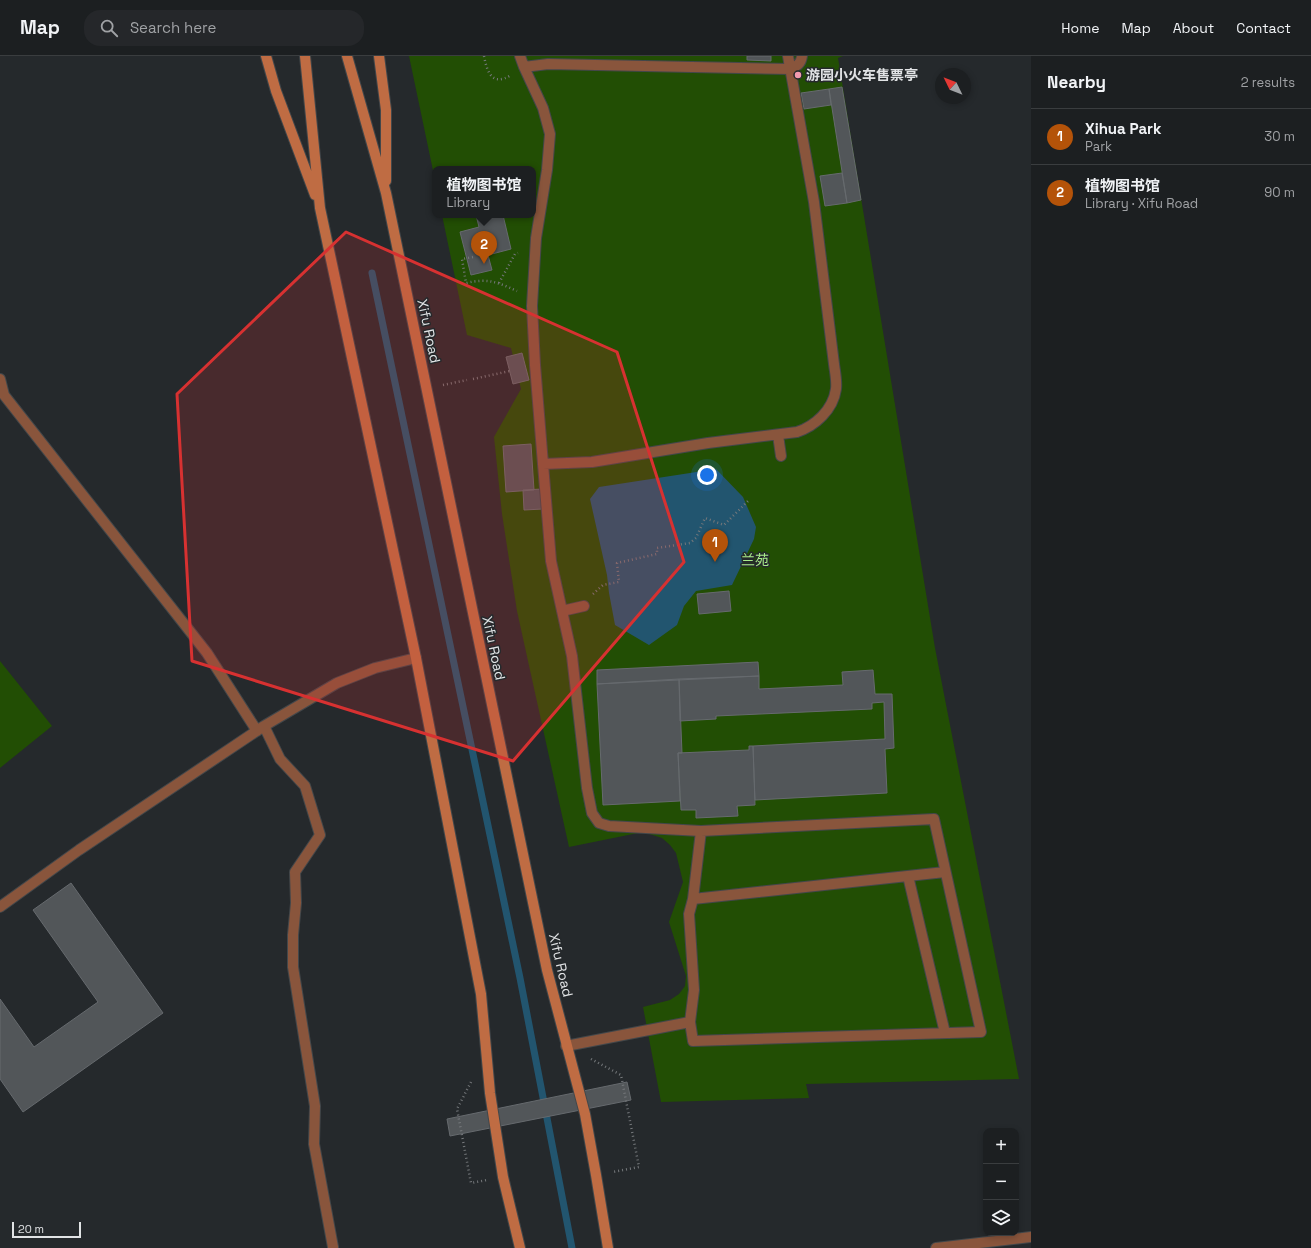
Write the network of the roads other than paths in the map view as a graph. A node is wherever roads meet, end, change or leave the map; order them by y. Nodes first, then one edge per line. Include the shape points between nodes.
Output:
1 (266, 56) edge
2 (305, 56) edge
3 (347, 56) edge
4 (378, 56) edge
5 (520, 56) edge
6 (788, 56) edge
7 (802, 56) edge
8 (524, 67) junction
9 (790, 69) junction
10 (386, 193) junction
11 (320, 208) junction
12 (0, 379) edge
13 (778, 435) junction
14 (781, 456) dead end
15 (543, 464) junction
16 (584, 606) dead end
17 (562, 611) junction
18 (416, 658) junction
19 (261, 729) junction
20 (701, 831) junction
21 (944, 872) junction
22 (908, 876) junction
23 (694, 899) junction
24 (0, 907) edge
25 (690, 1022) junction
26 (945, 1033) junction
27 (566, 1046) junction
28 (1031, 1237) edge
29 (333, 1247) dead end
30 (520, 1248) edge
31 (608, 1248) edge
32 (936, 1248) edge

1 - 11 main road via 276,91
2 - 11 main road
3 - 10 main road, Xifu Road
4 - 10 main road via 386,110
5 - 8 street
6 - 9 street
7 - 9 street via 801,63
8 - 9 street via 548,64
8 - 15 street via 543,108 550,134 535,248 532,297
9 - 13 street via 814,202 836,390 822,416 806,429
10 - 27 main road, Xifu Road via 547,970
11 - 18 main road
12 - 19 street via 4,395 207,653
13 - 14 street
13 - 15 street via 708,443 592,462
15 - 17 street via 551,561
16 - 17 street
17 - 20 street via 572,656 592,813 599,823 609,826
18 - 19 street via 375,668 337,683
18 - 30 main road via 481,994 490,1093 504,1177
19 - 24 street via 79,850
19 - 29 street via 280,759 304,786 320,835 295,872 293,967 315,1106 314,1144
20 - 21 street via 934,819
20 - 23 street
21 - 22 street
21 - 26 street via 981,1032
22 - 23 street
22 - 26 street
23 - 25 street via 688,914 694,990
25 - 26 street via 693,1041
25 - 27 street
27 - 31 main road, Xifu Road via 585,1114
28 - 32 street

